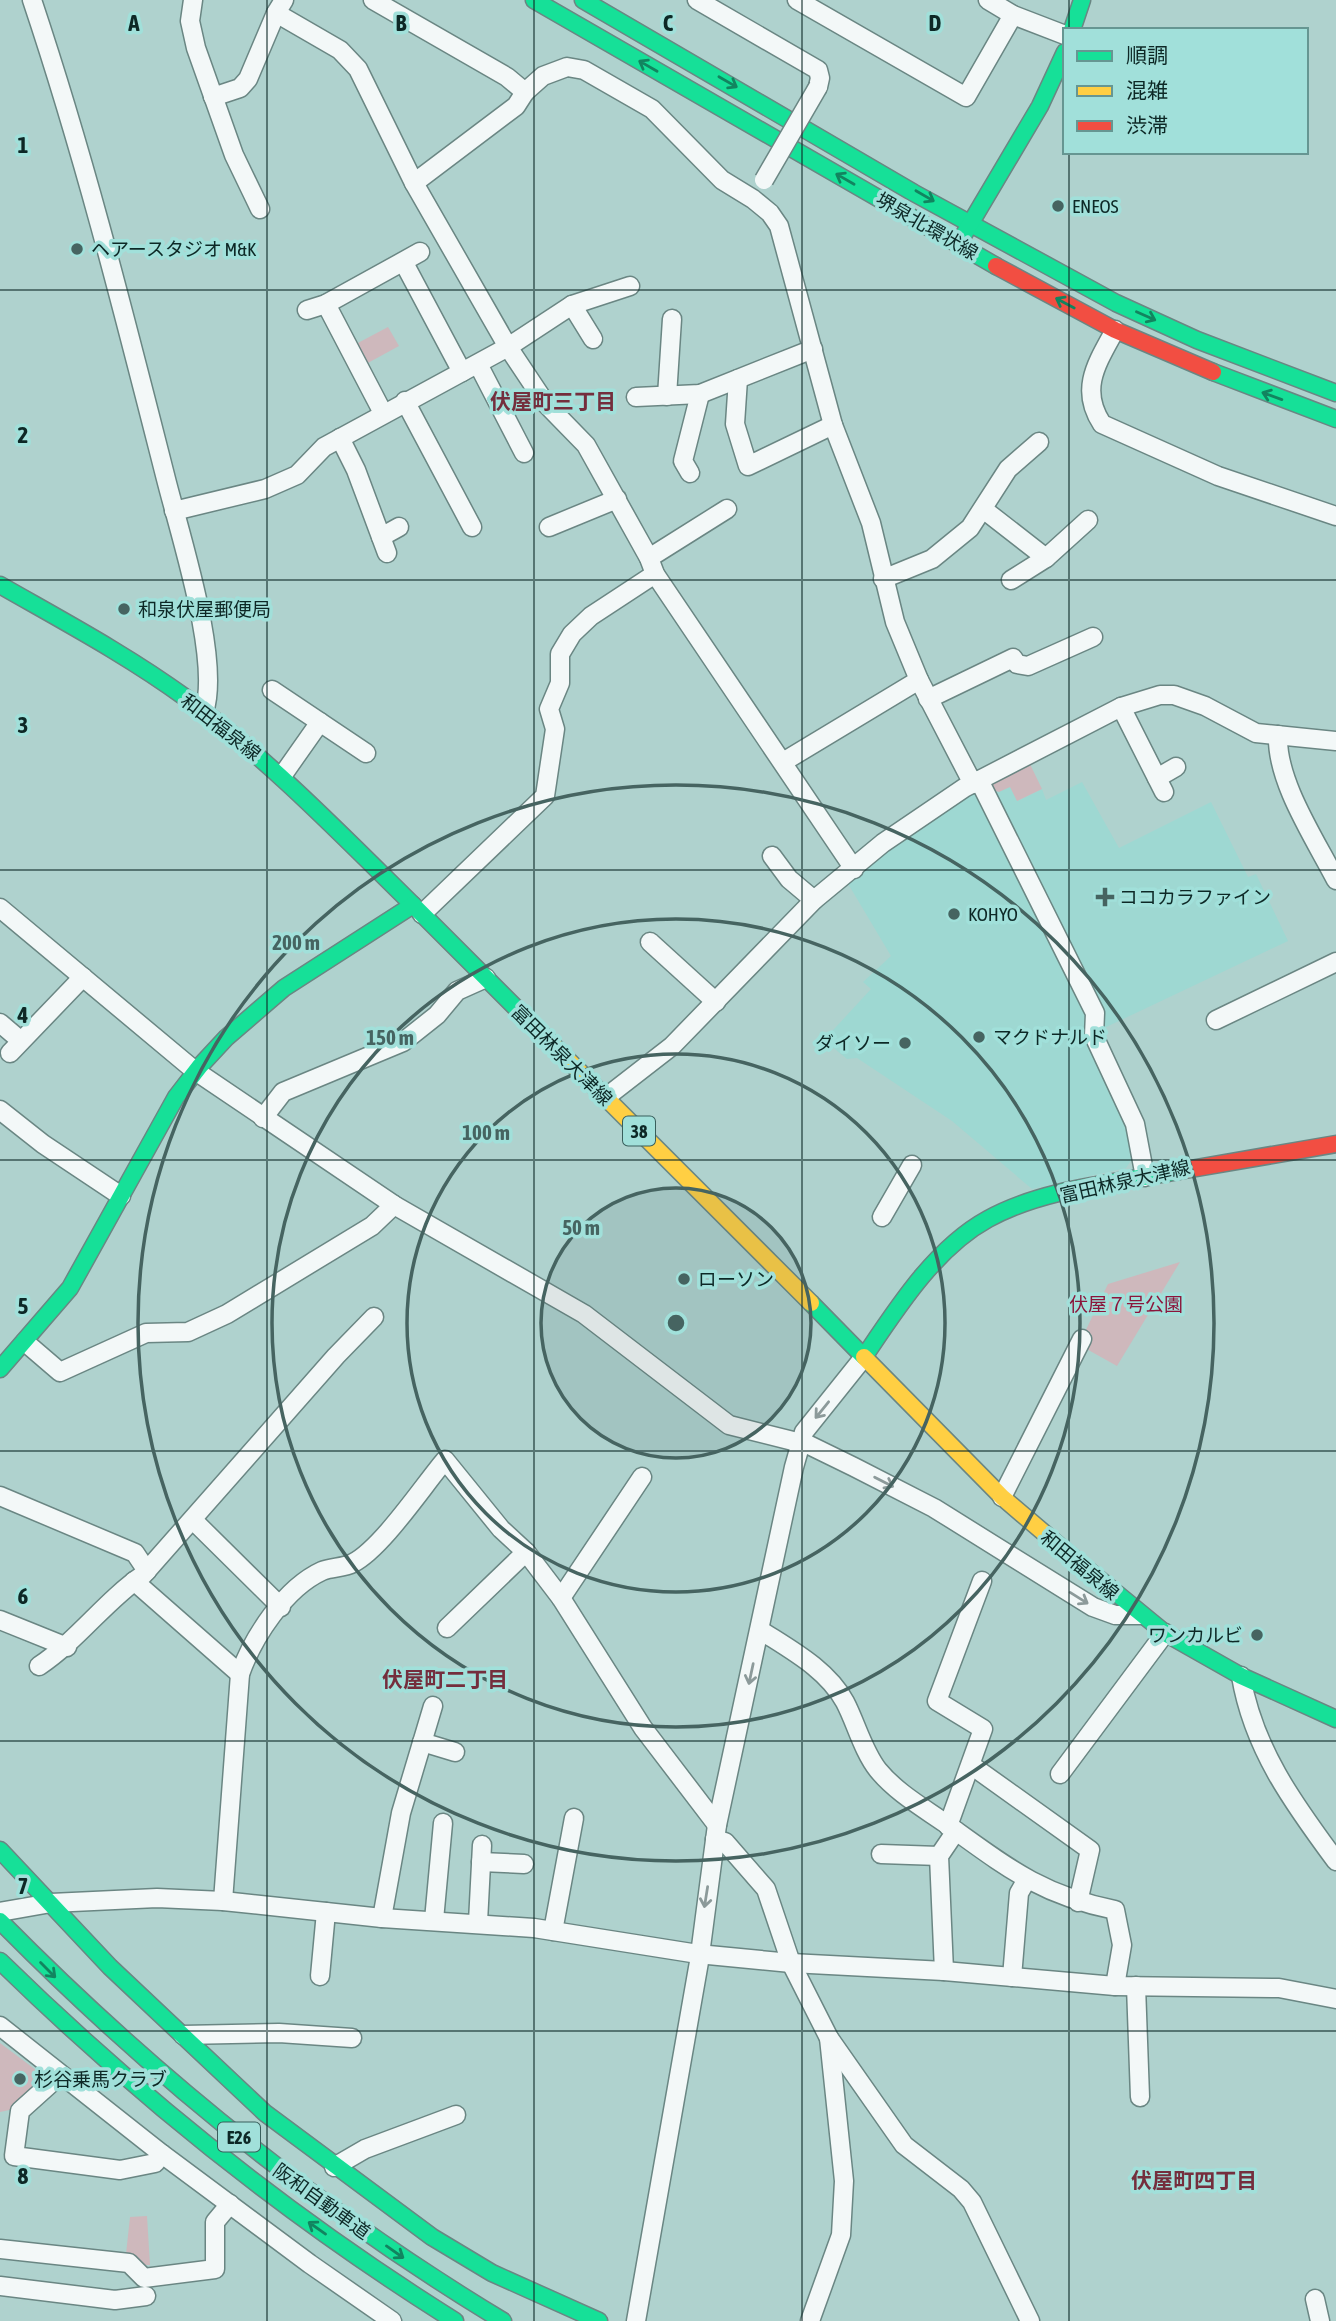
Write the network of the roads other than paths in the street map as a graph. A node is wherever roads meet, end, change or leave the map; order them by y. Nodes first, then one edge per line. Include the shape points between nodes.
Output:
1 (32, 0) edge
2 (193, 0) edge
3 (373, 0) edge
4 (534, 0) edge
5 (583, 0) edge
6 (696, 0) edge
7 (797, 0) edge
8 (988, 0) edge
9 (1082, 0) edge
10 (280, 7) edge
11 (1013, 15) junction
12 (1073, 28) edge
13 (1063, 34) edge
14 (1063, 56) edge
15 (525, 92) junction
16 (214, 97) junction
17 (414, 183) junction
18 (753, 199) junction
19 (260, 209) dead end
20 (971, 223) junction
21 (958, 244) junction
22 (420, 252) dead end
23 (404, 263) junction
24 (629, 286) dead end
25 (326, 303) junction
26 (572, 305) junction
27 (307, 310) dead end
28 (672, 319) dead end
29 (1115, 330) junction
30 (593, 339) dead end
31 (508, 347) junction
32 (813, 349) junction
33 (470, 368) junction
34 (738, 379) junction
35 (1336, 393) edge
36 (700, 394) junction
37 (667, 396) junction
38 (636, 397) dead end
39 (405, 401) junction
40 (383, 413) junction
41 (1336, 419) edge
42 (833, 425) junction
43 (340, 438) junction
44 (1040, 442) dead end
45 (524, 453) dead end
46 (690, 473) dead end
47 (617, 499) junction
48 (727, 509) dead end
49 (983, 509) junction
50 (173, 511) junction
51 (1336, 516) edge
52 (1088, 520) dead end
53 (399, 527) dead end
54 (472, 527) dead end
55 (549, 527) dead end
56 (1046, 558) junction
57 (652, 566) junction
58 (883, 579) junction
59 (1011, 580) dead end
60 (0, 585) edge
61 (1093, 637) dead end
62 (919, 680) junction
63 (272, 690) dead end
64 (929, 699) junction
65 (1121, 707) junction
66 (204, 712) junction
67 (320, 722) junction
68 (1278, 735) junction
69 (1336, 741) edge
70 (366, 753) dead end
71 (783, 762) junction
72 (1177, 767) dead end
73 (282, 776) junction
74 (976, 782) junction
75 (772, 856) dead end
76 (854, 869) junction
77 (1336, 880) edge
78 (814, 900) junction
79 (0, 908) edge
80 (418, 910) junction
81 (650, 942) dead end
82 (1336, 962) edge
83 (83, 977) junction
84 (486, 978) junction
85 (716, 1003) junction
86 (1216, 1020) dead end
87 (0, 1023) edge
88 (194, 1070) junction
89 (605, 1098) junction
90 (0, 1110) edge
91 (263, 1118) junction
92 (1336, 1144) edge
93 (912, 1165) dead end
94 (1144, 1177) junction
95 (121, 1196) junction
96 (394, 1205) junction
97 (882, 1217) dead end
98 (374, 1317) dead end
99 (1082, 1339) dead end
100 (25, 1342) junction
101 (864, 1357) junction
102 (0, 1369) edge
103 (800, 1443) junction
104 (642, 1478) dead end
105 (0, 1496) edge
106 (1002, 1497) junction
107 (194, 1521) junction
108 (526, 1552) junction
109 (141, 1576) junction
110 (982, 1581) dead end
111 (561, 1598) junction
112 (281, 1607) junction
113 (1140, 1615) junction
114 (0, 1620) edge
115 (447, 1628) dead end
116 (760, 1630) junction
117 (1165, 1633) junction
118 (67, 1647) junction
119 (38, 1666) dead end
120 (240, 1674) junction
121 (1241, 1676) junction
122 (433, 1706) dead end
123 (1336, 1719) edge
124 (422, 1742) junction
125 (455, 1752) dead end
126 (971, 1765) junction
127 (1060, 1774) dead end
128 (574, 1818) dead end
129 (443, 1823) dead end
130 (952, 1828) junction
131 (716, 1832) junction
132 (0, 1850) edge
133 (881, 1854) dead end
134 (939, 1857) junction
135 (1336, 1861) edge
136 (524, 1864) dead end
137 (1026, 1881) junction
138 (223, 1901) junction
139 (1078, 1902) junction
140 (51, 1903) junction
141 (0, 1912) edge
142 (326, 1912) junction
143 (382, 1918) junction
144 (434, 1920) junction
145 (0, 1921) edge
146 (478, 1922) junction
147 (553, 1931) junction
148 (698, 1954) junction
149 (0, 1961) edge
150 (791, 1963) junction
151 (944, 1971) junction
152 (320, 1976) dead end
153 (1013, 1977) junction
154 (1115, 1986) junction
155 (1136, 1986) junction
156 (1336, 1999) edge
157 (0, 2026) edge
158 (341, 2032) dead end
159 (183, 2035) junction
160 (829, 2038) junction
161 (60, 2075) junction
162 (1140, 2097) dead end
163 (456, 2115) dead end
164 (162, 2154) junction
165 (334, 2167) junction
166 (230, 2204) junction
167 (0, 2249) edge
168 (145, 2278) junction
169 (0, 2286) edge
170 (146, 2296) junction
171 (1315, 2299) dead end
172 (148, 2315) dead end
173 (392, 2321) edge
174 (455, 2321) edge
175 (503, 2321) edge
176 (599, 2321) edge
177 (636, 2321) edge
178 (810, 2321) edge
179 (1030, 2321) edge
180 (1320, 2321) edge

1 - 50 street via 77,138
2 - 16 street via 190,21
3 - 15 street via 507,77
21 -> 4 main road, 堺泉北環状線
5 -> 20 main road, 堺泉北環状線
6 - 18 street, bridge via 818,70 818,86
7 - 11 street via 966,97
8 - 11 street
9 - 12 main road
10 - 16 street via 248,79 240,88
10 - 17 street via 349,57
11 - 13 street
14 - 20 main road via 1040,106
15 - 17 street via 516,106
15 - 18 street via 543,76 567,67 584,70 652,109 722,180
16 - 19 street
17 - 31 street
18 - 32 street via 779,226
20 - 21 main road
20 -> 35 main road, 堺泉北環状線 via 1118,304 1251,363
29 -> 21 main road, 堺泉北環状線
22 - 23 street
23 - 25 street
23 - 33 street
24 - 26 street
25 - 27 street
25 - 40 street
26 - 30 street
26 - 31 street
28 - 37 street
41 -> 29 main road, 堺泉北環状線 via 1242,385
29 - 51 street via 1093,374 1090,393 1102,424 1218,476
31 - 33 street
31 - 47 street via 546,404 586,445
32 - 34 street
32 - 42 street
33 - 39 street
33 - 45 street
34 - 36 street
34 - 42 street via 735,424 748,466
36 - 37 street
36 - 46 street via 683,461
37 - 38 street
39 - 40 street
39 - 54 street via 458,483
40 - 43 street
42 - 58 street via 871,523
43 - 50 street via 324,447 297,475 275,485
43 - 53 street via 384,545
44 - 49 street via 1008,469
47 - 55 street
47 - 57 street
48 - 57 street
49 - 56 street
49 - 58 street via 970,528 938,555
50 - 66 street via 199,612 209,680
52 - 56 street
56 - 59 street
57 - 71 street
57 - 80 street via 572,634 560,654 560,683 549,709 555,729 545,796
58 - 62 street
60 - 66 main road, 和田福泉線 via 152,674
61 - 64 street via 1028,666 1013,658
62 - 64 street
62 - 71 street
63 - 67 street
64 - 74 street
65 - 68 street via 1174,695 1256,733
65 - 72 street via 1161,785
65 - 74 street
66 - 73 main road, 和田福泉線
67 - 70 street via 355,736
67 - 73 street
68 - 69 street
68 - 77 street via 1283,774
71 - 76 street
73 - 80 main road, 和田福泉線
74 - 76 street via 883,843
74 - 94 street via 1095,1013 1094,1036 1135,1124
75 - 78 street via 789,879
76 - 78 street
78 - 85 street
79 - 83 street
80 - 84 main road, 富田林泉大津線 / 38
80 - 88 main road via 288,984
81 - 85 street
82 - 86 street
83 - 87 street via 15,1046
83 - 88 street
84 - 89 main road, 富田林泉大津線 / 38
84 - 91 street via 457,991 437,1015 403,1042 283,1091
85 - 89 street via 672,1046
88 - 91 street
88 - 95 main road
89 - 101 main road, 富田林泉大津線 / 38
90 - 95 street
91 - 96 street
92 - 94 main road, 富田林泉大津線
93 - 97 street
94 - 101 main road, 富田林泉大津線 via 993,1214 941,1258
95 - 100 main road via 70,1288
96 - 100 street via 372,1226 227,1314 188,1332 146,1333 60,1372
96 - 103 street via 584,1314 729,1425
98 - 107 street
99 - 106 street
100 - 102 main road
101 -> 103 street
101 - 106 main road, 和田福泉線
103 -> 113 street via 934,1508 1093,1607 1115,1615
103 - 116 street
104 - 111 street
105 - 109 street via 135,1553
106 - 113 main road, 和田福泉線
107 - 109 street
107 - 112 street
108 - 111 street
108 - 112 street via 501,1529 445,1460 377,1543 353,1563 322,1571 297,1587
108 - 115 street
109 - 118 street
109 - 120 street
110 - 126 street via 937,1701 983,1729
111 - 131 street
112 - 120 street via 248,1650
113 - 117 main road, 和田福泉線
114 - 118 street
116 - 130 street via 831,1681 876,1768 895,1788
116 -> 131 street
117 - 121 main road, 和田福泉線
117 - 127 street
118 - 119 street
120 - 138 street
121 - 123 main road, 和田福泉線
121 - 135 street via 1246,1710 1275,1775
122 - 124 street
124 - 125 street
124 - 143 street via 390,1828
126 - 130 street
126 - 139 street via 1090,1850
128 - 147 street
129 - 144 street
130 - 134 street
130 - 137 street
131 -> 148 street
131 - 150 street via 766,1889
132 - 140 main road
133 - 134 street
134 - 151 street
136 - 146 street via 482,1853
137 - 139 street
137 - 153 street via 1019,1893
138 - 140 street via 156,1898
138 - 142 street
139 - 154 street via 1115,1910 1122,1945
140 - 141 street
140 - 159 main road via 110,1967
142 - 143 street
142 - 152 street
143 - 144 street
144 - 146 street
145 -> 175 main road, 阪和自動車道 / E26 via 77,1999 279,2171 428,2276
146 - 147 street
147 - 148 street
148 - 150 street
148 - 177 street
174 -> 149 main road, 阪和自動車道 / E26 via 263,2191 54,2015
150 - 151 street
150 - 160 street
151 - 153 street
153 - 154 street
154 - 155 street
155 - 156 street via 1279,1988
155 - 162 street
157 - 161 street
158 - 159 street via 279,2025
159 - 165 main road via 265,2113
160 - 178 street via 844,2181 841,2235
160 - 179 street via 904,2145 972,2202
161 - 164 street
161 - 164 street via 20,2111 14,2156 120,2169 155,2163
163 - 165 street via 366,2149
164 - 166 street
165 - 176 main road via 432,2237 492,2273
166 - 168 street via 215,2222 215,2269
166 - 173 street
167 - 168 street via 129,2263
168 - 170 street
169 - 170 street via 115,2300
170 - 172 street
171 - 180 street

